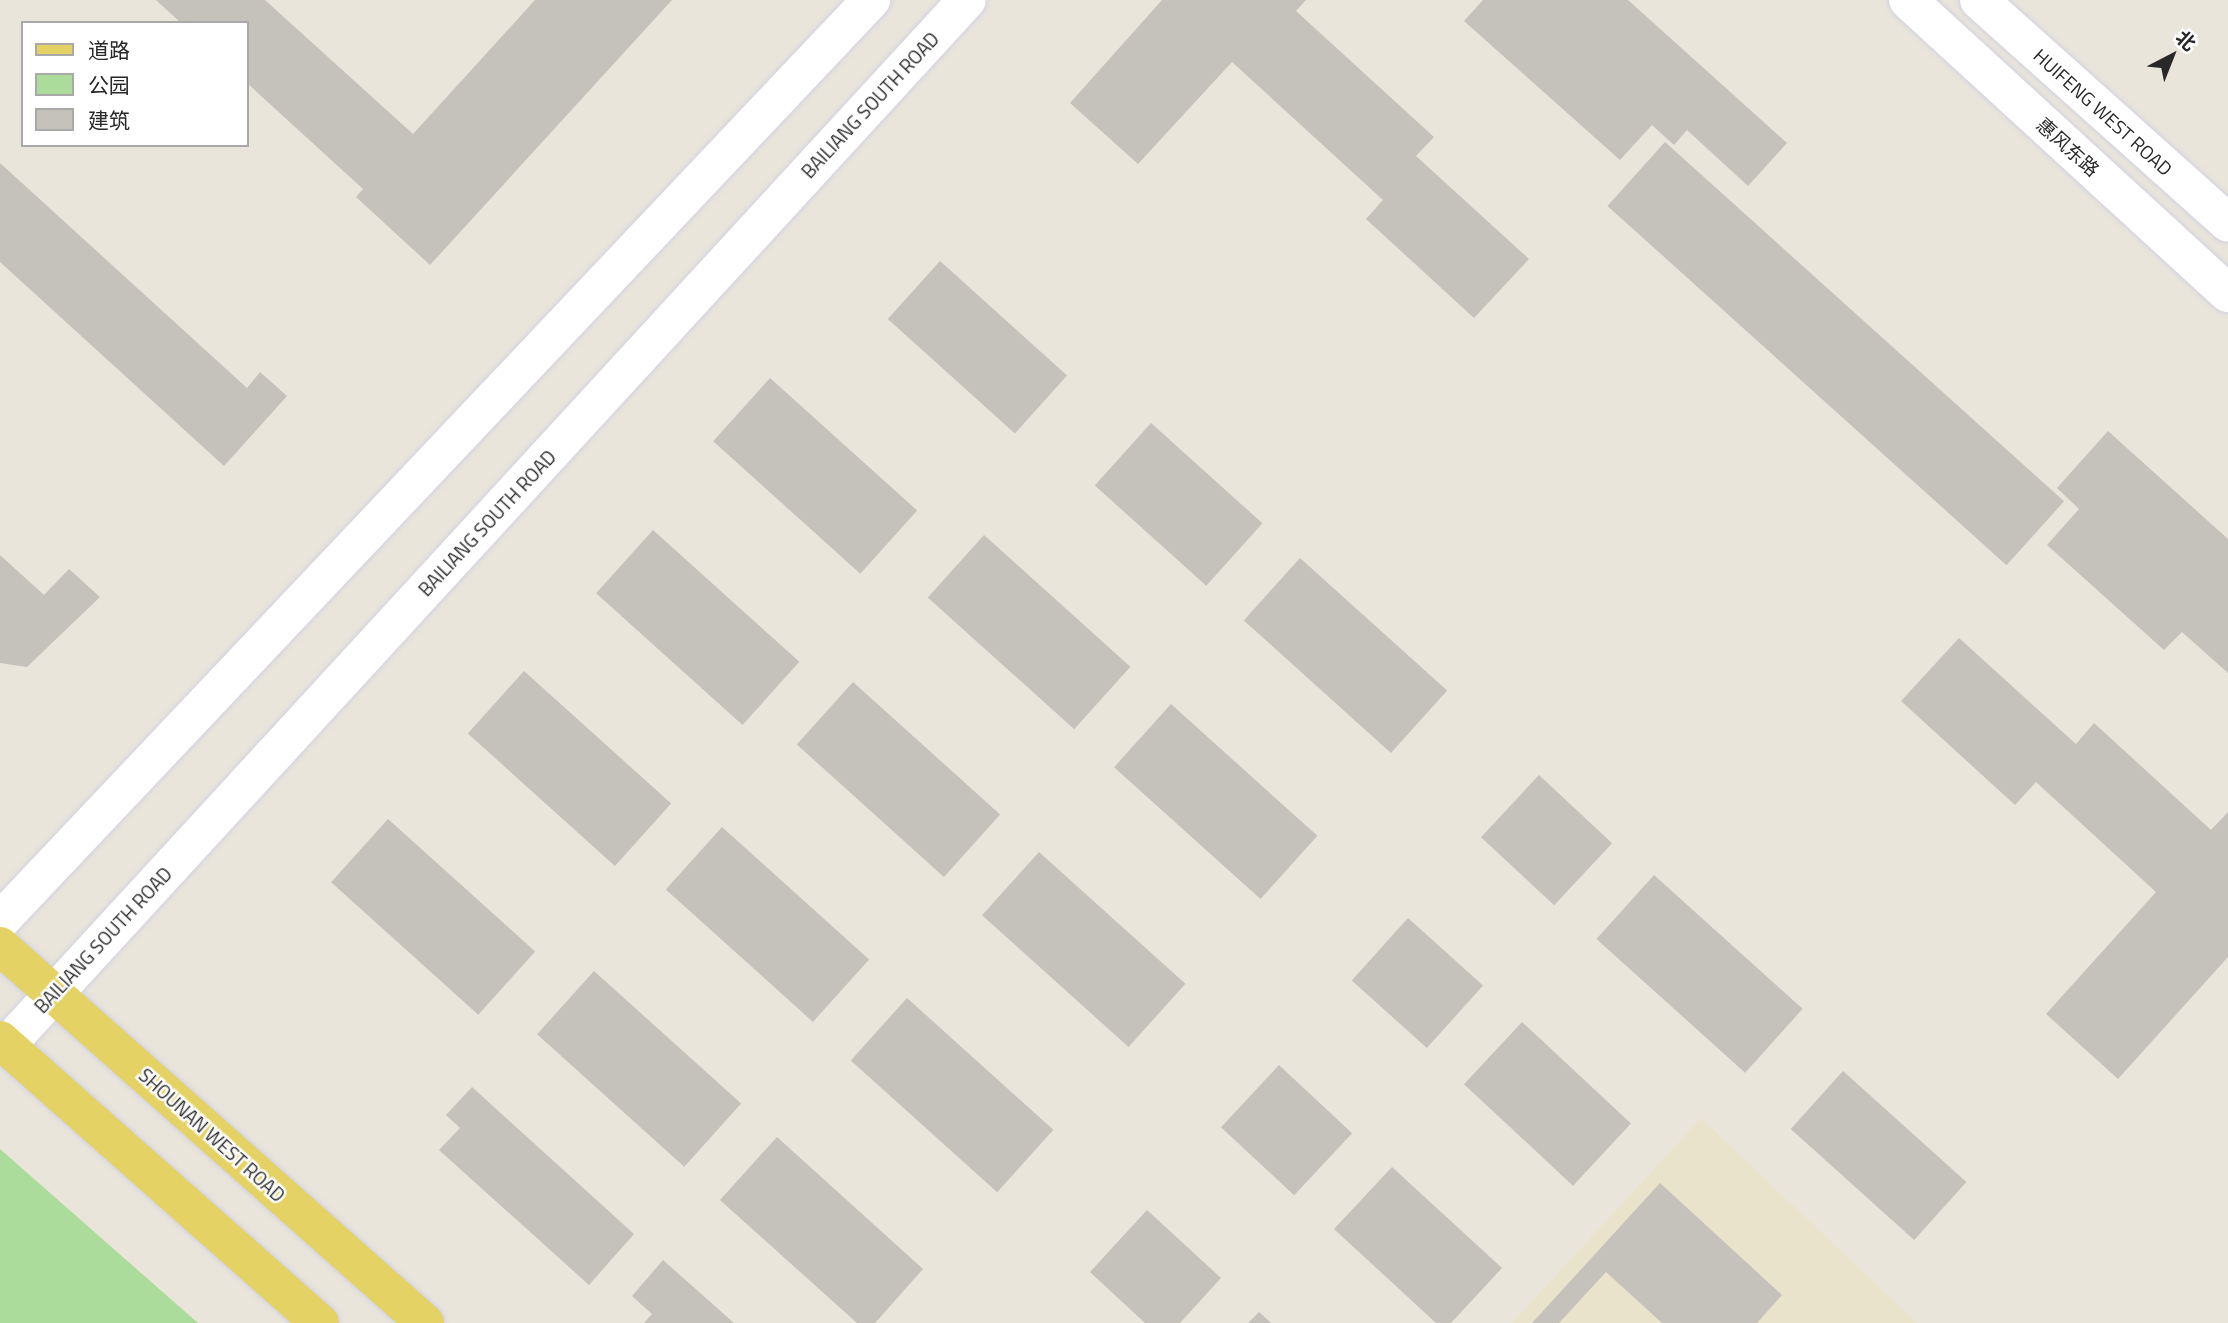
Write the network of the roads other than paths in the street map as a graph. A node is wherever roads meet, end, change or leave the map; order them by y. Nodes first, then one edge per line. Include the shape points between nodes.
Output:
1 (871, 0) edge
2 (967, 0) edge
3 (1908, 0) edge
4 (1979, 0) edge
5 (2228, 223) edge
6 (2228, 293) edge
7 (0, 921) edge
8 (0, 946) edge
9 (54, 994) junction
10 (3, 1043) edge
11 (320, 1323) edge
12 (425, 1323) edge

1 - 7 street
2 - 9 street, BAILIANG SOUTH ROAD
3 - 6 street, 惠风东路
4 - 5 street, HUIFENG WEST ROAD
8 - 9 main road, SHOUNAN WEST ROAD
9 - 10 street, BAILIANG SOUTH ROAD
9 - 12 main road, SHOUNAN WEST ROAD
10 - 11 main road

